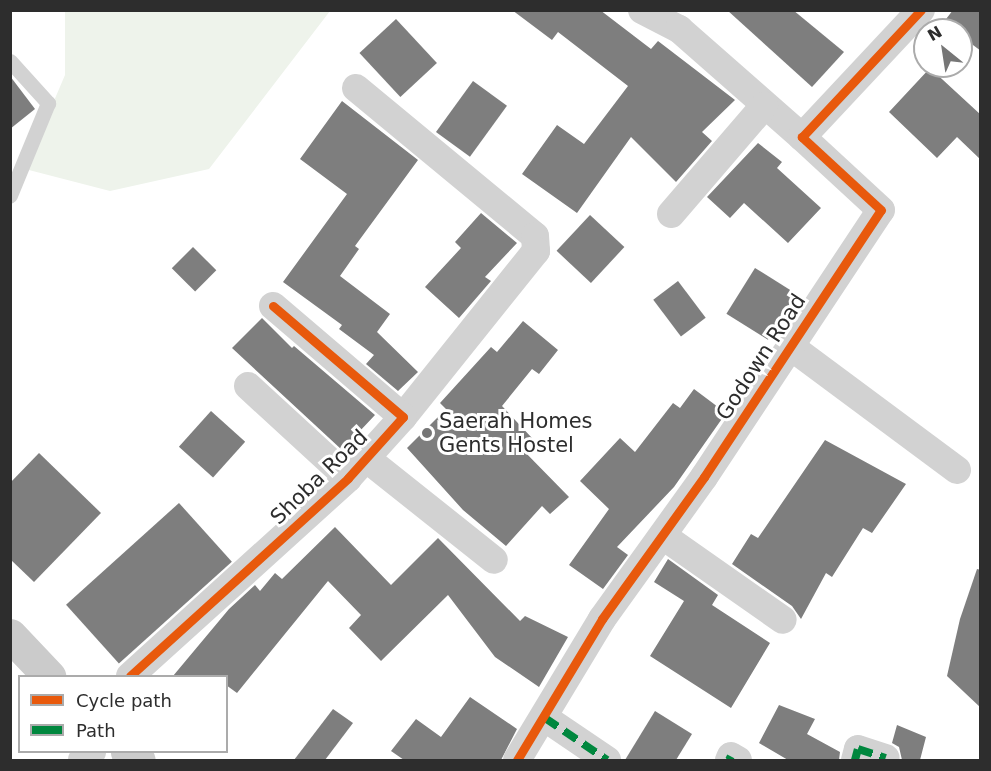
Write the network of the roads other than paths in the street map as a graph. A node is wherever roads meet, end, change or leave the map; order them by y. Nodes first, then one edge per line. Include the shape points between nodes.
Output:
1 (642, 10) edge
2 (921, 10) edge
3 (10, 61) edge
4 (356, 88) dead end
5 (764, 106) junction
6 (801, 137) junction
7 (10, 195) edge
8 (671, 214) dead end
9 (273, 306) dead end
10 (790, 346) junction
11 (248, 386) dead end
12 (404, 417) junction
13 (358, 469) junction
14 (957, 470) dead end
15 (663, 536) junction
16 (494, 560) dead end
17 (783, 620) dead end
18 (10, 635) edge
19 (49, 675) edge
20 (131, 675) edge
21 (545, 718) junction
22 (886, 758) dead end
23 (518, 760) edge
24 (607, 760) edge
25 (855, 760) edge

1 - 5 street via 679,29
2 - 6 street
3 - 7 lane via 48,103
4 - 12 street, Shoba Road via 535,236 536,251
5 - 6 street
5 - 8 street
6 - 10 street, Godown Road via 881,210
9 - 12 street
10 - 14 street
10 - 15 street, Godown Road
11 - 13 street
12 - 13 street, Shoba Road
13 - 16 street
13 - 20 street, Shoba Road
15 - 17 street
15 - 21 street, Godown Road via 602,620
18 - 19 main road
21 - 23 street, Godown Road
21 - 24 street
22 - 25 street via 858,749

